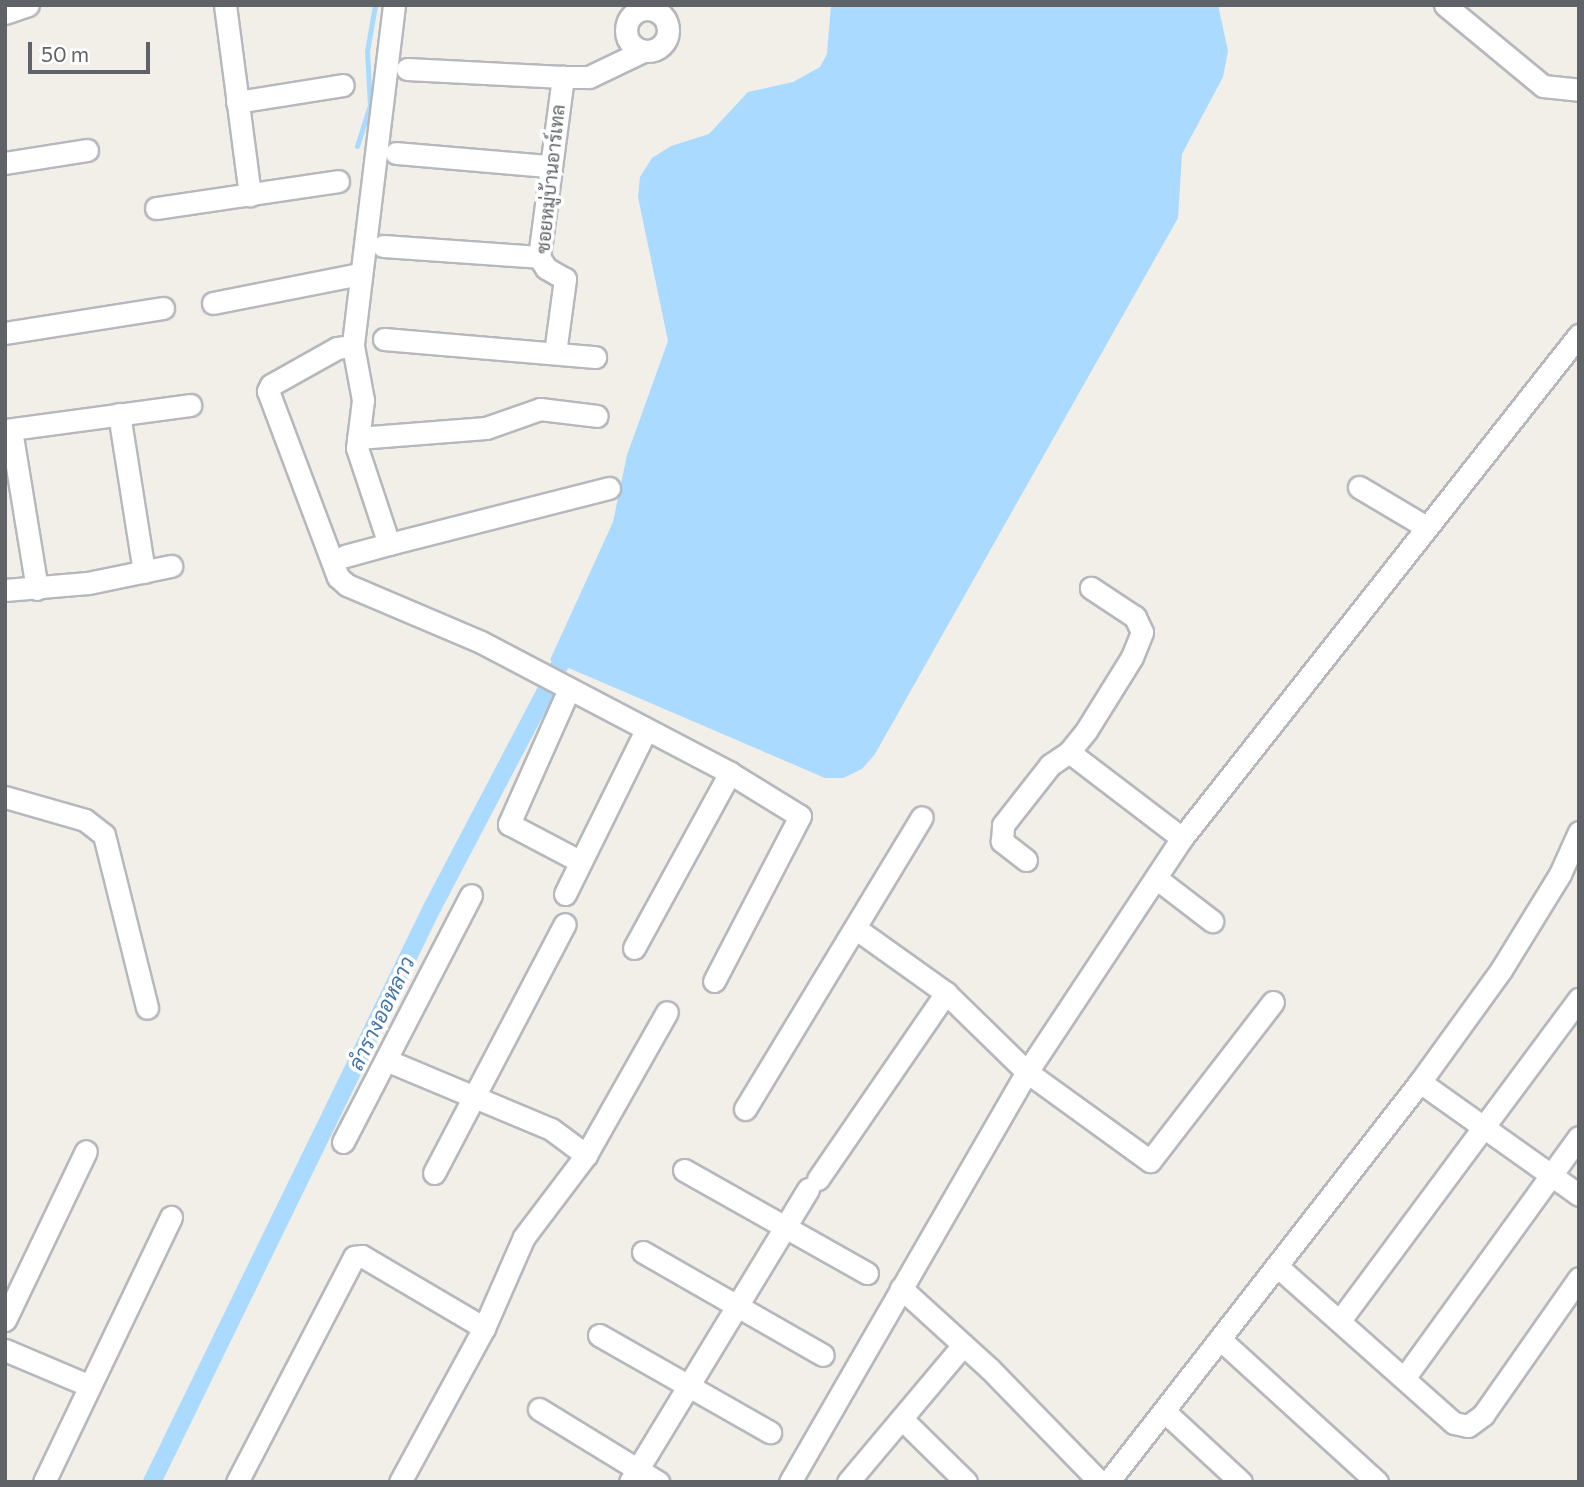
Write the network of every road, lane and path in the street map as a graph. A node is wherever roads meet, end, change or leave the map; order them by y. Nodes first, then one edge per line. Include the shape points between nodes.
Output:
1 (28, 5) edge
2 (394, 5) edge
3 (1445, 5) edge
4 (231, 6) edge
5 (649, 7) edge
6 (5, 13) edge
7 (643, 51) junction
8 (407, 69) dead end
9 (563, 77) junction
10 (343, 85) dead end
11 (1579, 90) edge
12 (237, 102) junction
13 (87, 150) dead end
14 (396, 153) dead end
15 (5, 163) edge
16 (548, 166) junction
17 (338, 181) dead end
18 (250, 195) junction
19 (156, 208) dead end
20 (383, 246) dead end
21 (539, 257) junction
22 (360, 274) junction
23 (213, 303) dead end
24 (163, 308) dead end
25 (5, 333) edge
26 (1579, 335) edge
27 (384, 339) dead end
28 (354, 346) junction
29 (555, 353) junction
30 (595, 357) dead end
31 (190, 405) dead end
32 (119, 414) junction
33 (597, 416) dead end
34 (8, 430) edge
35 (358, 438) junction
36 (1359, 487) dead end
37 (608, 488) dead end
38 (1426, 527) junction
39 (390, 544) junction
40 (345, 556) dead end
41 (171, 566) dead end
42 (144, 572) junction
43 (1091, 588) dead end
44 (37, 589) junction
45 (5, 590) edge
46 (569, 690) junction
47 (646, 730) junction
48 (1069, 752) junction
49 (730, 773) junction
50 (5, 797) edge
51 (922, 817) dead end
52 (1579, 832) edge
53 (1182, 838) junction
54 (1026, 860) dead end
55 (581, 862) junction
56 (1156, 878) junction
57 (565, 894) dead end
58 (471, 895) dead end
59 (1212, 921) dead end
60 (565, 924) dead end
61 (855, 928) junction
62 (634, 948) dead end
63 (714, 981) dead end
64 (946, 993) junction
65 (1579, 999) edge
66 (1273, 1002) dead end
67 (147, 1008) dead end
68 (667, 1012) dead end
69 (386, 1060) junction
70 (1027, 1072) junction
71 (1420, 1082) junction
72 (473, 1097) junction
73 (745, 1109) dead end
74 (1485, 1126) junction
75 (1579, 1137) edge
76 (343, 1142) dead end
77 (86, 1151) dead end
78 (586, 1154) junction
79 (684, 1170) dead end
80 (434, 1173) dead end
81 (1551, 1175) junction
82 (1579, 1195) edge
83 (171, 1217) dead end
84 (782, 1228) junction
85 (643, 1252) dead end
86 (1278, 1267) junction
87 (867, 1273) dead end
88 (1579, 1278) edge
89 (901, 1288) junction
90 (735, 1306) junction
91 (5, 1320) edge
92 (1341, 1320) junction
93 (484, 1328) junction
94 (599, 1335) dead end
95 (1221, 1340) junction
96 (963, 1345) junction
97 (5, 1350) edge
98 (823, 1354) dead end
99 (1405, 1377) junction
100 (90, 1386) junction
101 (688, 1388) junction
102 (539, 1409) dead end
103 (1164, 1410) junction
104 (902, 1419) junction
105 (770, 1432) dead end
106 (633, 1476) edge
107 (44, 1482) edge
108 (237, 1482) edge
109 (400, 1482) edge
110 (658, 1482) edge
111 (790, 1482) edge
112 (848, 1482) edge
113 (966, 1482) edge
114 (1100, 1482) edge
115 (1108, 1482) edge
116 (1241, 1482) edge
117 (1377, 1482) edge

1 - 6 street
2 - 22 street
3 - 11 street via 1543,86
4 - 12 street
5 - 7 street, ซอยหมู่บ้านอาร์เทล via 633,14 626,30 629,41
5 - 7 street, ซอยหมู่บ้านอาร์เทล via 665,18 668,36 656,49
7 - 9 street, ซอยหมู่บ้านอาร์เทล via 589,77
8 - 9 street
9 - 16 street, ซอยหมู่บ้านอาร์เทล
10 - 12 street
12 - 18 street
13 - 15 street
14 - 16 street
16 - 21 street, ซอยหมู่บ้านอาร์เทล
17 - 18 street
18 - 19 street
20 - 21 street
21 - 29 street, ซอยหมู่บ้านอาร์เทล via 546,268 565,279
22 - 23 street
22 - 28 street
24 - 25 street
26 - 38 street
27 - 29 street
28 - 35 street via 363,400
28 - 46 street via 337,348 271,385 268,391 338,577 347,585 481,642
29 - 30 street
31 - 32 street
32 - 34 street
32 - 42 street
33 - 35 street via 540,409 486,428
34 - 44 street
35 - 39 street via 357,448
36 - 38 street
37 - 39 street
38 - 53 street
39 - 40 street
41 - 42 street
42 - 44 street
43 - 48 street via 1135,617 1142,632 1132,657
44 - 45 street
46 - 47 street
46 - 55 street via 509,824
47 - 49 street
47 - 55 street
48 - 53 street
48 - 54 street via 1050,765 1003,825 1002,841
49 - 62 street
49 - 63 street via 800,816
50 - 67 street via 85,820 104,835
51 - 61 street
52 - 71 street via 1560,874 1500,970
53 - 56 street
55 - 57 street
56 - 59 street
56 - 70 street
58 - 69 street
60 - 72 street
61 - 64 street
61 - 73 street
64 - 70 street
64 - 84 street
65 - 74 street
66 - 70 street via 1150,1161
68 - 78 street
69 - 72 street
69 - 76 street
70 - 89 street
71 - 74 street
71 - 86 street
72 - 78 street via 569,1138
72 - 80 street
74 - 81 street
74 - 92 street
75 - 81 street
77 - 91 street
78 - 93 street via 524,1237
79 - 84 street
81 - 82 street
81 - 99 street
83 - 100 street
84 - 87 street
84 - 90 street
85 - 90 street
86 - 92 street
86 - 95 street
88 - 99 street via 1477,1422 1468,1426 1454,1423
89 - 96 street
89 - 111 street
90 - 98 street
90 - 101 street
92 - 99 street
93 - 108 street via 362,1256 354,1257
93 - 109 street
94 - 101 street
95 - 103 street
95 - 117 street
96 - 104 street
96 - 114 street
97 - 100 street
100 - 107 street
101 - 105 street
101 - 106 street
102 - 106 street
103 - 115 street
103 - 116 street
104 - 112 street
104 - 113 street
106 - 110 street

